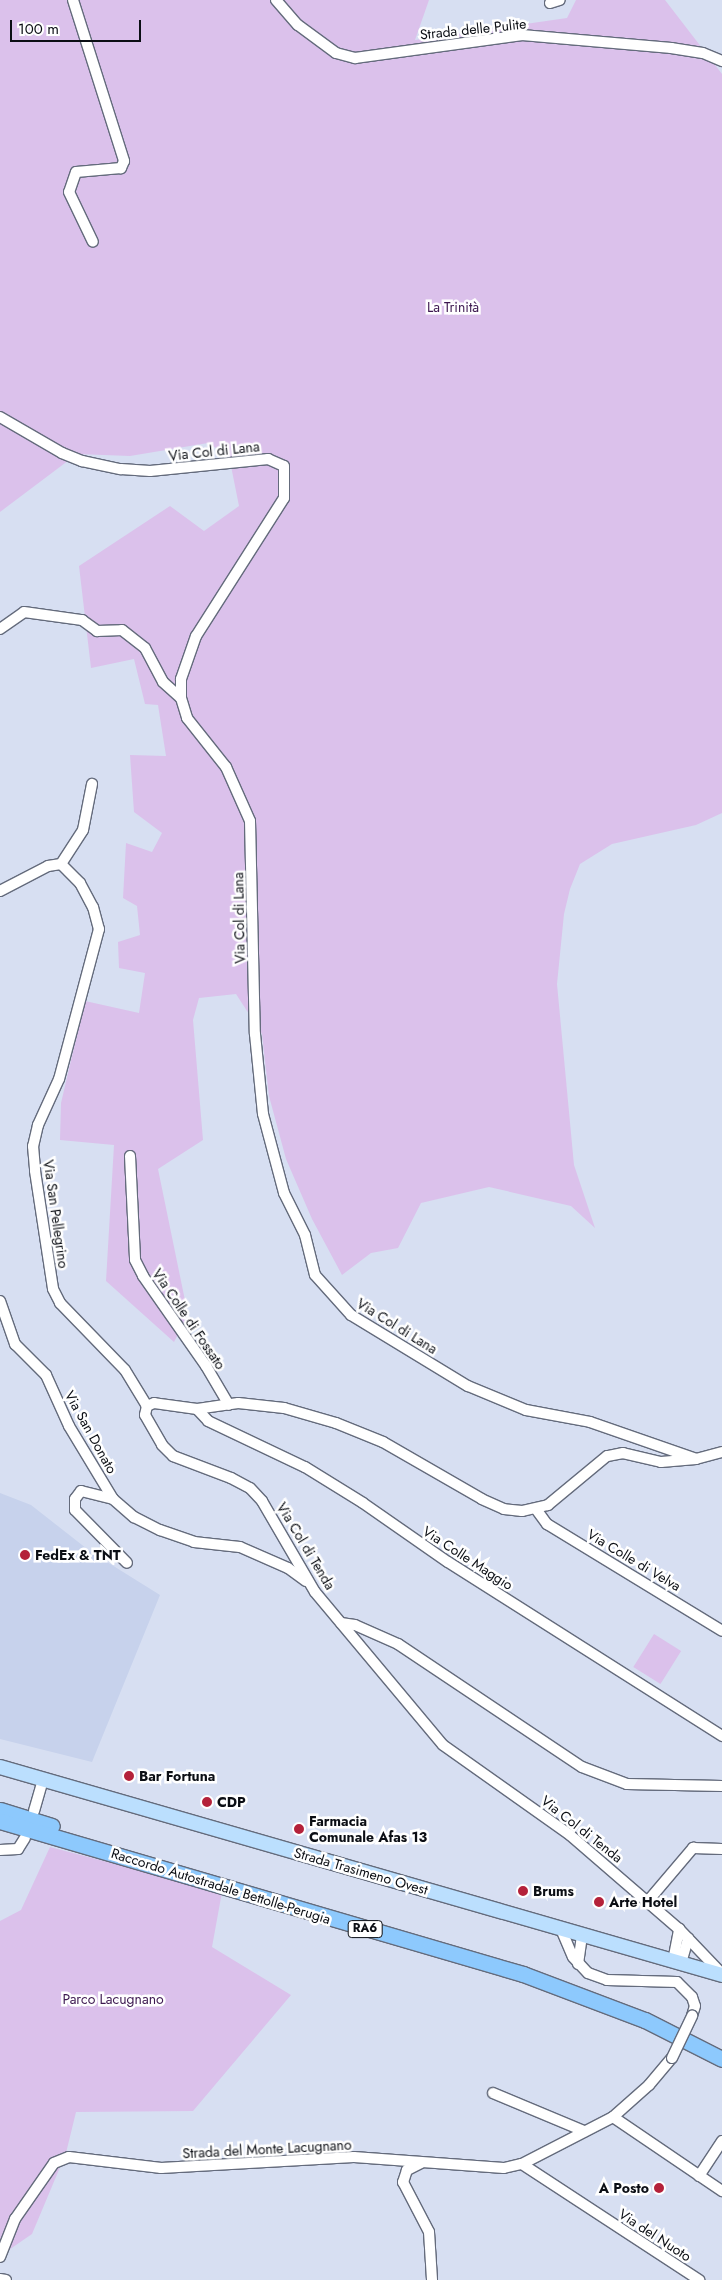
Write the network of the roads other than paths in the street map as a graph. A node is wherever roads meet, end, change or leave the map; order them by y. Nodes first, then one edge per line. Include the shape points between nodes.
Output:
1 (73, 0) edge
2 (276, 0) edge
3 (722, 61) edge
4 (93, 242) dead end
5 (0, 417) edge
6 (0, 629) edge
7 (181, 698) junction
8 (92, 784) dead end
9 (61, 864) junction
10 (0, 891) edge
11 (130, 1156) dead end
12 (0, 1301) edge
13 (229, 1405) junction
14 (147, 1406) junction
15 (197, 1409) junction
16 (722, 1452) edge
17 (710, 1457) junction
18 (696, 1459) junction
19 (722, 1462) edge
20 (113, 1499) junction
21 (536, 1509) junction
22 (127, 1563) dead end
23 (309, 1584) junction
24 (341, 1623) junction
25 (722, 1631) edge
26 (722, 1736) edge
27 (0, 1767) edge
28 (43, 1779) junction
29 (722, 1786) edge
30 (0, 1810) edge
31 (34, 1811) dead end
32 (0, 1822) edge
33 (25, 1838) dead end
34 (722, 1849) edge
35 (0, 1850) edge
36 (648, 1901) junction
37 (561, 1929) junction
38 (679, 1929) junction
39 (582, 1935) junction
40 (688, 1938) junction
41 (677, 1962) junction
42 (578, 1964) junction
43 (722, 1975) edge
44 (722, 2047) edge
45 (722, 2059) edge
46 (493, 2093) dead end
47 (613, 2117) junction
48 (584, 2130) junction
49 (722, 2140) edge
50 (420, 2163) junction
51 (522, 2164) junction
52 (700, 2176) junction
53 (722, 2191) edge
54 (0, 2257) edge
55 (430, 2278) edge
56 (0, 2280) edge
57 (6, 2280) edge
58 (699, 2280) edge

1 - 4 street via 124,161 121,168 76,172 69,192
2 - 3 street, Strada delle Pulite via 298,25 336,53 355,58 522,35 671,48 703,53
5 - 7 street, Via Col di Lana via 62,453 121,469 150,471 268,459 284,466 284,498 196,636 181,679
6 - 7 street via 24,612 82,620 97,631 122,630 145,648 163,682
7 - 18 street, Via Col di Lana via 187,718 226,767 250,821 255,1034 263,1114 284,1193 305,1235 314,1275 351,1315 468,1386 526,1410 590,1422
8 - 9 street via 83,830
9 - 10 street via 48,866
9 - 14 street, Via San Pellegrino via 80,883 99,929 59,1079 38,1125 33,1146 53,1289 60,1303 125,1370
11 - 13 street, Via Colle di Fossato via 135,1260 142,1276 206,1366
12 - 20 street, Via San Donato via 15,1344 46,1375 69,1426
13 - 15 street
13 - 21 street via 260,1404 336,1423 383,1442 504,1509
14 - 15 street via 154,1403
14 - 23 street, Via Col di Tenda via 145,1415 152,1430 173,1456 231,1478 250,1488 262,1501
15 - 26 street, Via Colle Maggio via 208,1421 305,1468 363,1503 448,1562
16 - 17 street
17 - 18 street
17 - 19 street
18 - 21 street via 661,1462 623,1453 607,1456 556,1500
20 - 22 street, Via San Donato via 81,1491 75,1499 75,1510
20 - 23 street, Via San Donato via 134,1517 160,1530 194,1542 240,1547 288,1568
21 - 25 street, Via Colle di Velva via 547,1524
23 - 24 street, Via Col di Tenda
24 - 29 street via 355,1625 398,1644 582,1767 615,1781
24 - 36 street, Via Col di Tenda via 443,1746 555,1822
27 - 28 main road, Strada Trasimeno Ovest
28 - 31 street
28 - 37 main road, Strada Trasimeno Ovest
30 - 44 highway, RA6 via 526,1964 648,2011
32 - 45 highway, Raccordo Autostradale Bettolle-Perugia / RA6 via 523,1974 645,2020
33 - 35 street via 18,1848
34 - 36 street via 693,1848
36 - 38 street, Via Col di Tenda
37 - 39 main road, Strada Trasimeno Ovest
37 - 42 street, Strada del Monte Lacugnano
38 - 40 street, Via Col di Tenda
38 - 41 street
39 - 41 main road, Strada Trasimeno Ovest
39 - 42 street
40 - 41 street
40 - 43 street, Via Col di Tenda
41 - 43 main road, Strada Trasimeno Ovest
42 - 47 street, Strada del Monte Lacugnano, bridge via 595,1978 677,1982 692,1997 692,2016 672,2058 649,2086
46 - 48 street
47 - 48 street, Strada del Monte Lacugnano
47 - 52 street
48 - 51 street, Strada del Monte Lacugnano
49 - 52 street
50 - 51 street, Strada del Monte Lacugnano via 487,2169
50 - 54 street, Strada del Monte Lacugnano via 354,2157 161,2168 69,2156 54,2162 15,2219
50 - 55 street via 407,2170 403,2182 428,2232
51 - 58 street, Via del Nuoto
52 - 53 street
56 - 57 street

